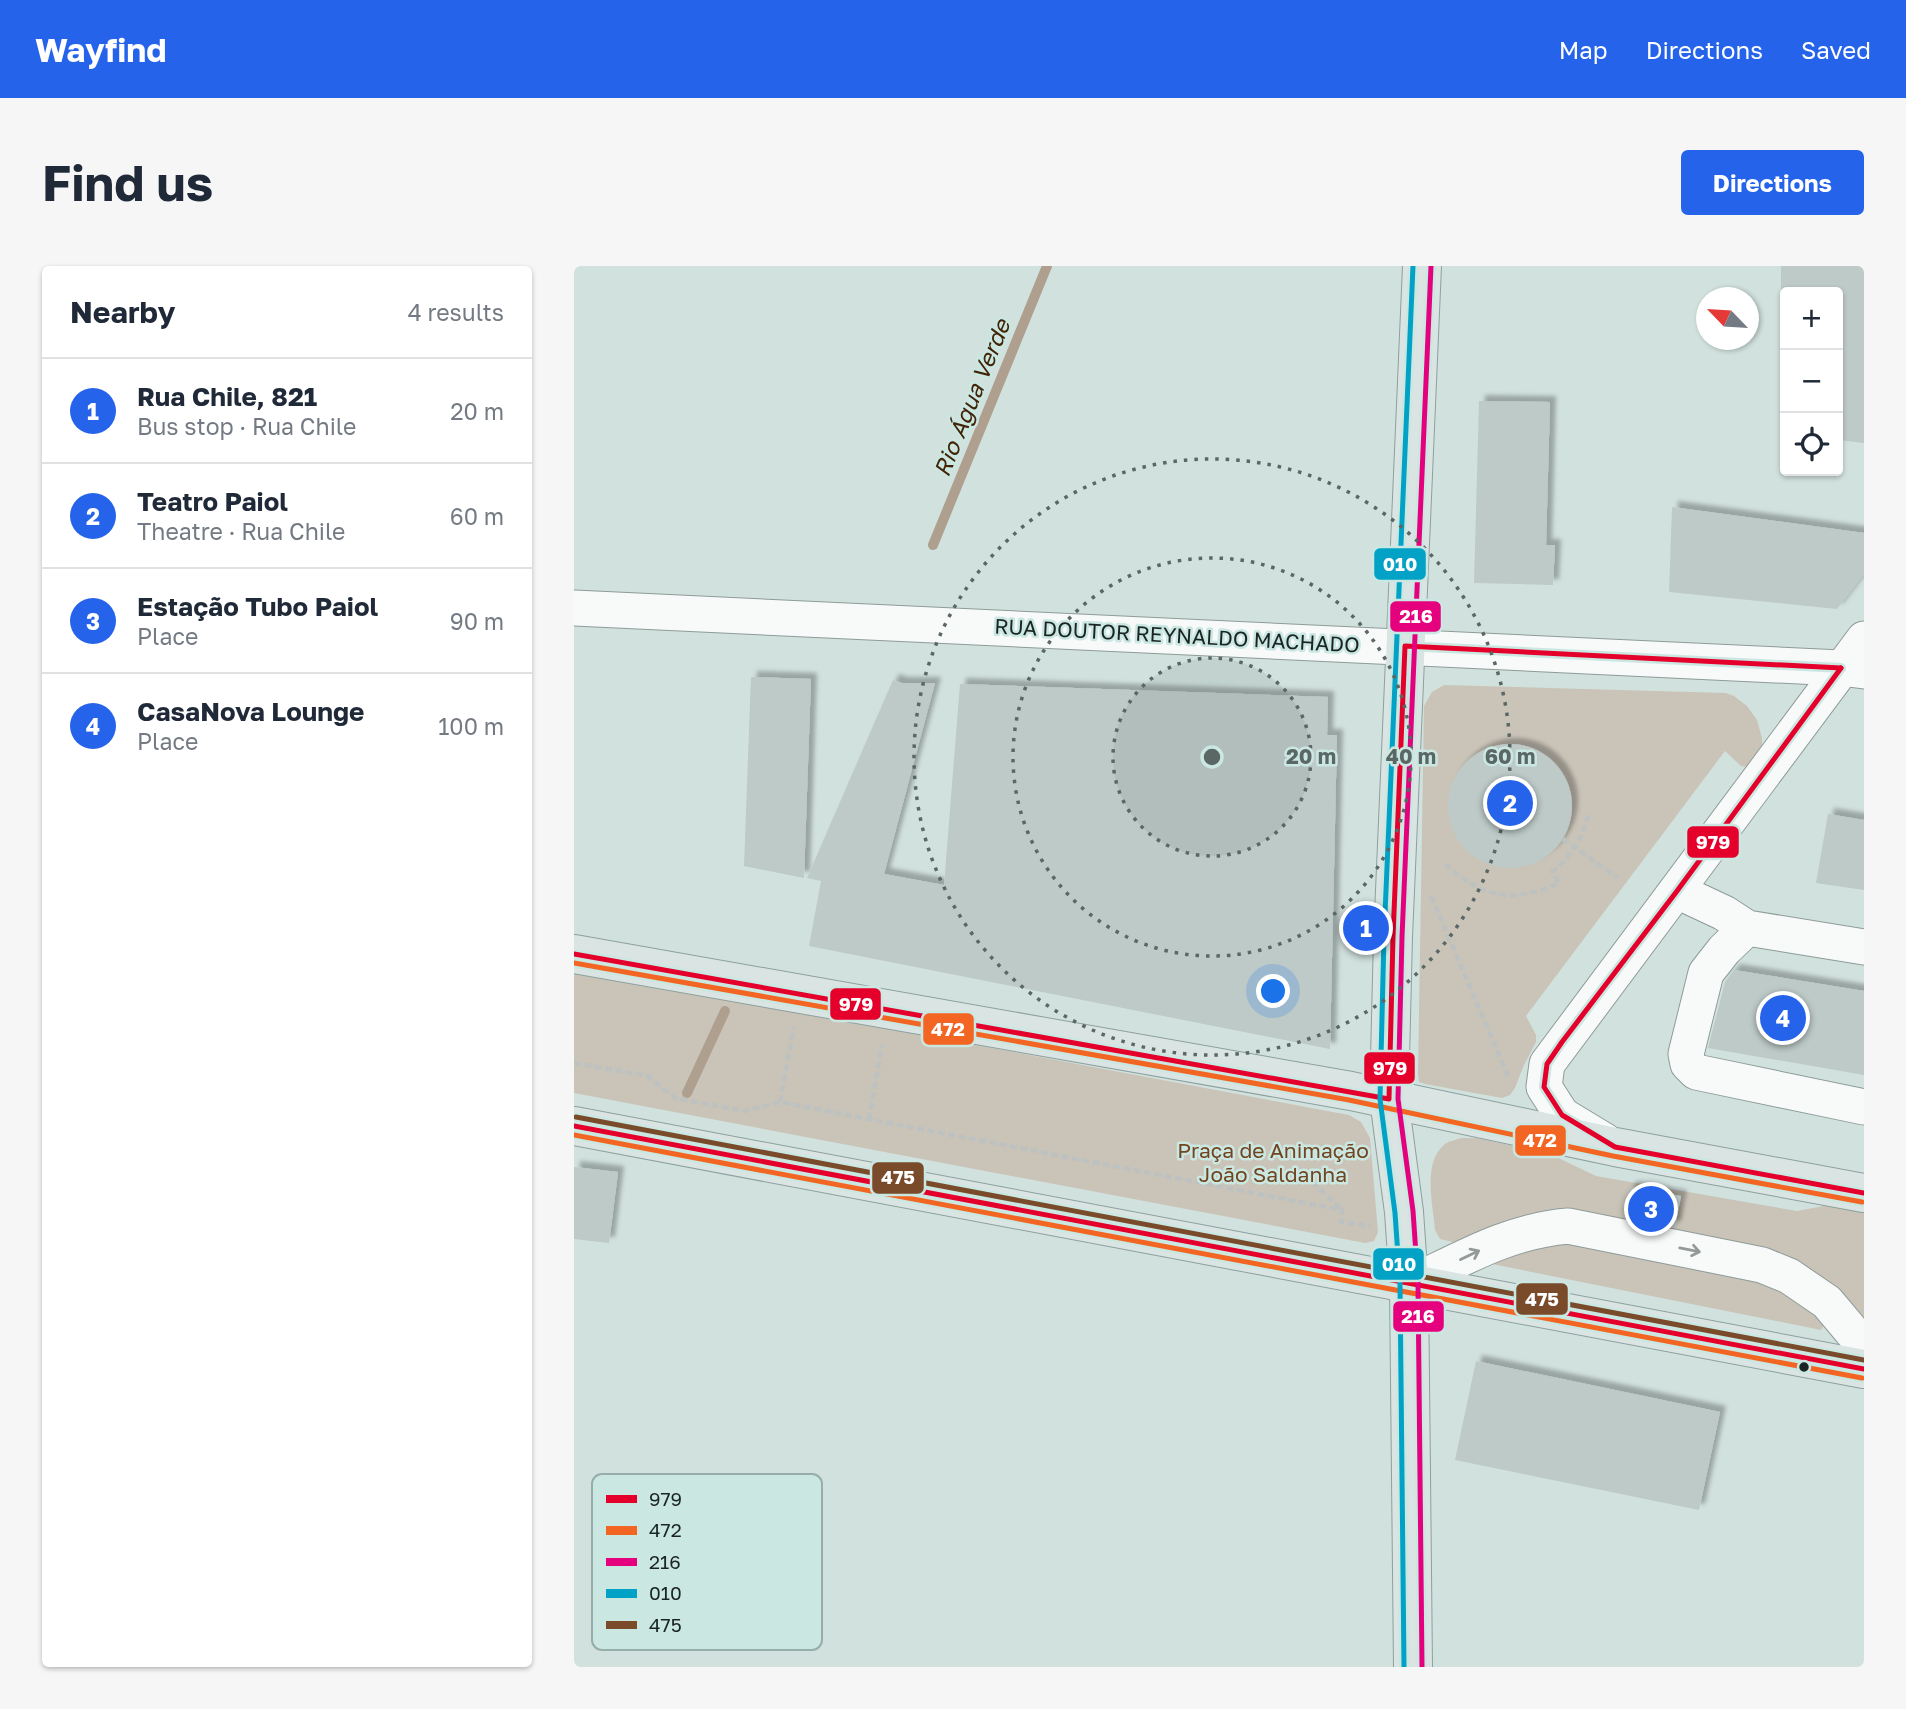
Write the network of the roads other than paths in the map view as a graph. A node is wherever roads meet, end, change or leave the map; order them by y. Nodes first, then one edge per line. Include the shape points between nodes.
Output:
1 (1422, 266) edge
2 (574, 608) edge
3 (1864, 639) edge
4 (1405, 646) junction
5 (1852, 670) edge
6 (1677, 891) junction
7 (1747, 928) junction
8 (1864, 947) edge
9 (574, 954) edge
10 (1389, 1098) junction
11 (1864, 1107) edge
12 (574, 1126) edge
13 (1615, 1147) junction
14 (1864, 1193) edge
15 (1409, 1284) junction
16 (1864, 1346) edge
17 (1864, 1369) edge
18 (1413, 1667) edge

1 - 4 main road
2 - 4 street, RUA DOUTOR REYNALDO MACHADO
3 - 5 street
4 - 5 street, RUA DOUTOR REYNALDO MACHADO
4 - 10 main road
5 - 6 street
6 - 7 street
6 - 13 street via 1547,1063 1544,1087 1562,1115
7 - 8 street
7 - 11 street via 1706,974 1686,1054 1688,1064 1696,1072
9 - 10 main road
10 - 13 main road
10 - 15 main road
12 - 15 main road
13 - 14 main road
15 -> 16 street via 1517,1235 1568,1226 1771,1268 1827,1302
15 - 17 main road
15 - 18 main road

